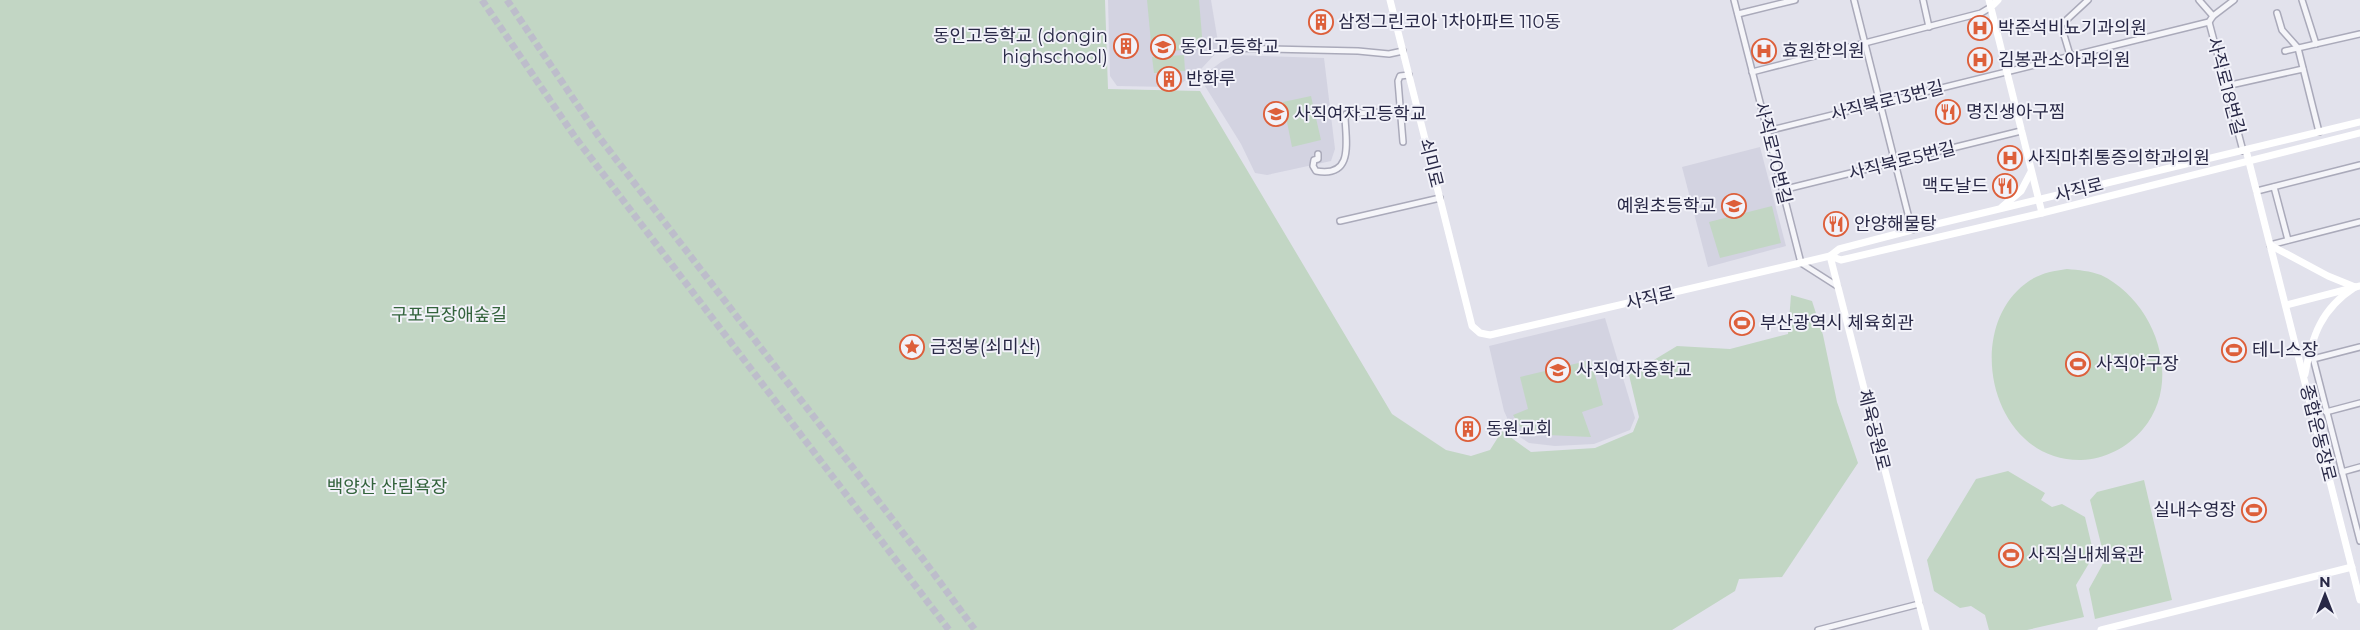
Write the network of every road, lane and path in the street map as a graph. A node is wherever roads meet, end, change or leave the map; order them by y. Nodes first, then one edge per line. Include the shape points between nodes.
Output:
1 (1390, 0) edge
2 (1734, 0) edge
3 (1795, 0) edge
4 (1854, 0) edge
5 (1922, 0) edge
6 (1998, 0) edge
7 (2088, 0) edge
8 (2199, 0) edge
9 (2234, 0) edge
10 (2302, 0) edge
11 (1990, 4) edge
12 (2277, 13) dead end
13 (1738, 14) junction
14 (2213, 16) junction
15 (2209, 22) junction
16 (1929, 27) junction
17 (2360, 34) edge
18 (1865, 44) junction
19 (2316, 44) junction
20 (1232, 48) dead end
21 (2298, 48) junction
22 (2285, 51) dead end
23 (1403, 52) junction
24 (2070, 56) junction
25 (2303, 69) junction
26 (2006, 71) junction
27 (1752, 72) junction
28 (1409, 75) junction
29 (2226, 86) junction
30 (1880, 102) junction
31 (1400, 111) junction
32 (2360, 122) edge
33 (1767, 131) junction
34 (2021, 131) junction
35 (2319, 132) junction
36 (2360, 133) edge
37 (1403, 142) dead end
38 (2244, 150) junction
39 (1318, 154) dead end
40 (2249, 161) junction
41 (1895, 163) junction
42 (2360, 165) edge
43 (2031, 172) junction
44 (2274, 187) junction
45 (1782, 190) junction
46 (2257, 191) junction
47 (1440, 198) junction
48 (2039, 200) junction
49 (1995, 210) junction
50 (2042, 213) junction
51 (1340, 221) dead end
52 (2360, 222) edge
53 (1912, 230) junction
54 (2288, 240) junction
55 (2270, 245) junction
56 (1830, 256) junction
57 (1801, 263) junction
58 (1838, 286) junction
59 (2358, 286) edge
60 (2286, 305) junction
61 (1472, 326) joint
62 (2310, 347) junction
63 (2360, 347) edge
64 (2313, 360) junction
65 (2305, 378) junction
66 (2360, 403) edge
67 (2326, 412) junction
68 (2360, 467) edge
69 (2342, 472) junction
70 (2360, 508) edge
71 (2352, 510) junction
72 (2360, 541) edge
73 (2352, 567) junction
74 (2360, 600) edge
75 (1919, 604) junction
76 (1818, 630) edge
77 (1926, 630) edge
78 (2101, 630) edge

1 - 23 main road, 쇠미로
2 - 13 street, 사직로70번길
3 - 13 street
4 - 18 street
5 - 16 street
6 - 11 main road
7 - 24 street via 2061,25
8 - 14 street, 사직로18번길
9 - 14 street
10 - 19 street
11 - 16 street via 1981,13
11 - 26 main road
12 - 21 street via 2282,30
13 - 27 street, 사직로70번길
14 - 15 street
15 - 24 street, 사직북로13번길
15 - 29 street, 사직로18번길
16 - 18 street
17 - 19 street
18 - 27 street
18 - 30 street
19 - 21 street
20 - 23 street
21 - 22 street
21 - 25 street
23 - 28 main road, 쇠미로
24 - 26 street, 사직북로13번길
25 - 29 street
25 - 35 street
26 - 30 street, 사직북로13번길
26 - 34 main road
27 - 33 street, 사직로70번길
28 - 31 street via 1400,76 1398,81
28 - 47 main road, 쇠미로
29 - 38 street, 사직로18번길
30 - 33 street, 사직북로13번길
30 - 41 street
31 - 37 street
31 - 39 street via 1346,114 1344,162 1338,169 1316,171 1313,166
32 - 35 main road, 사직로
33 - 45 street, 사직로70번길
34 - 41 street, 사직북로5번길
34 - 43 main road
35 - 38 main road, 사직로
36 - 40 main road, 사직로
38 - 40 main road, 종합운동장로
38 - 48 main road, 사직로
40 - 46 main road, 종합운동장로
40 - 50 main road, 사직로
41 - 45 street, 사직북로5번길
41 - 53 street
42 - 44 street
43 - 48 main road
43 - 49 main road via 2015,198
44 - 46 street
44 - 54 street
45 - 57 street, 사직로70번길
46 - 55 main road, 종합운동장로
47 - 51 street
47 - 61 main road, 쇠미로
48 - 49 main road, 사직로
48 - 50 main road
49 - 53 main road, 사직로
50 - 56 main road, 사직로 via 1841,260
52 - 54 street
53 - 56 main road, 사직로 via 1839,249
54 - 55 street
55 - 59 main road via 2328,276
55 - 60 main road, 종합운동장로
56 - 57 main road, 사직로
56 - 58 main road, 체육공원로
57 - 58 street
57 - 61 main road, 사직로 via 1490,335 1480,334
58 - 75 main road, 체육공원로
59 - 60 main road
59 - 62 main road via 2340,297 2322,318
60 - 65 main road, 종합운동장로
62 - 64 street, 종합운동장로
62 - 65 main road
63 - 64 street
64 - 67 street, 종합운동장로
65 - 73 main road, 종합운동장로
66 - 67 street
67 - 69 street, 종합운동장로
68 - 69 street
69 - 71 street, 종합운동장로
70 - 71 street
71 - 72 street, 종합운동장로
73 - 74 main road, 종합운동장로
73 - 78 main road
75 - 76 street
75 - 77 main road, 체육공원로

